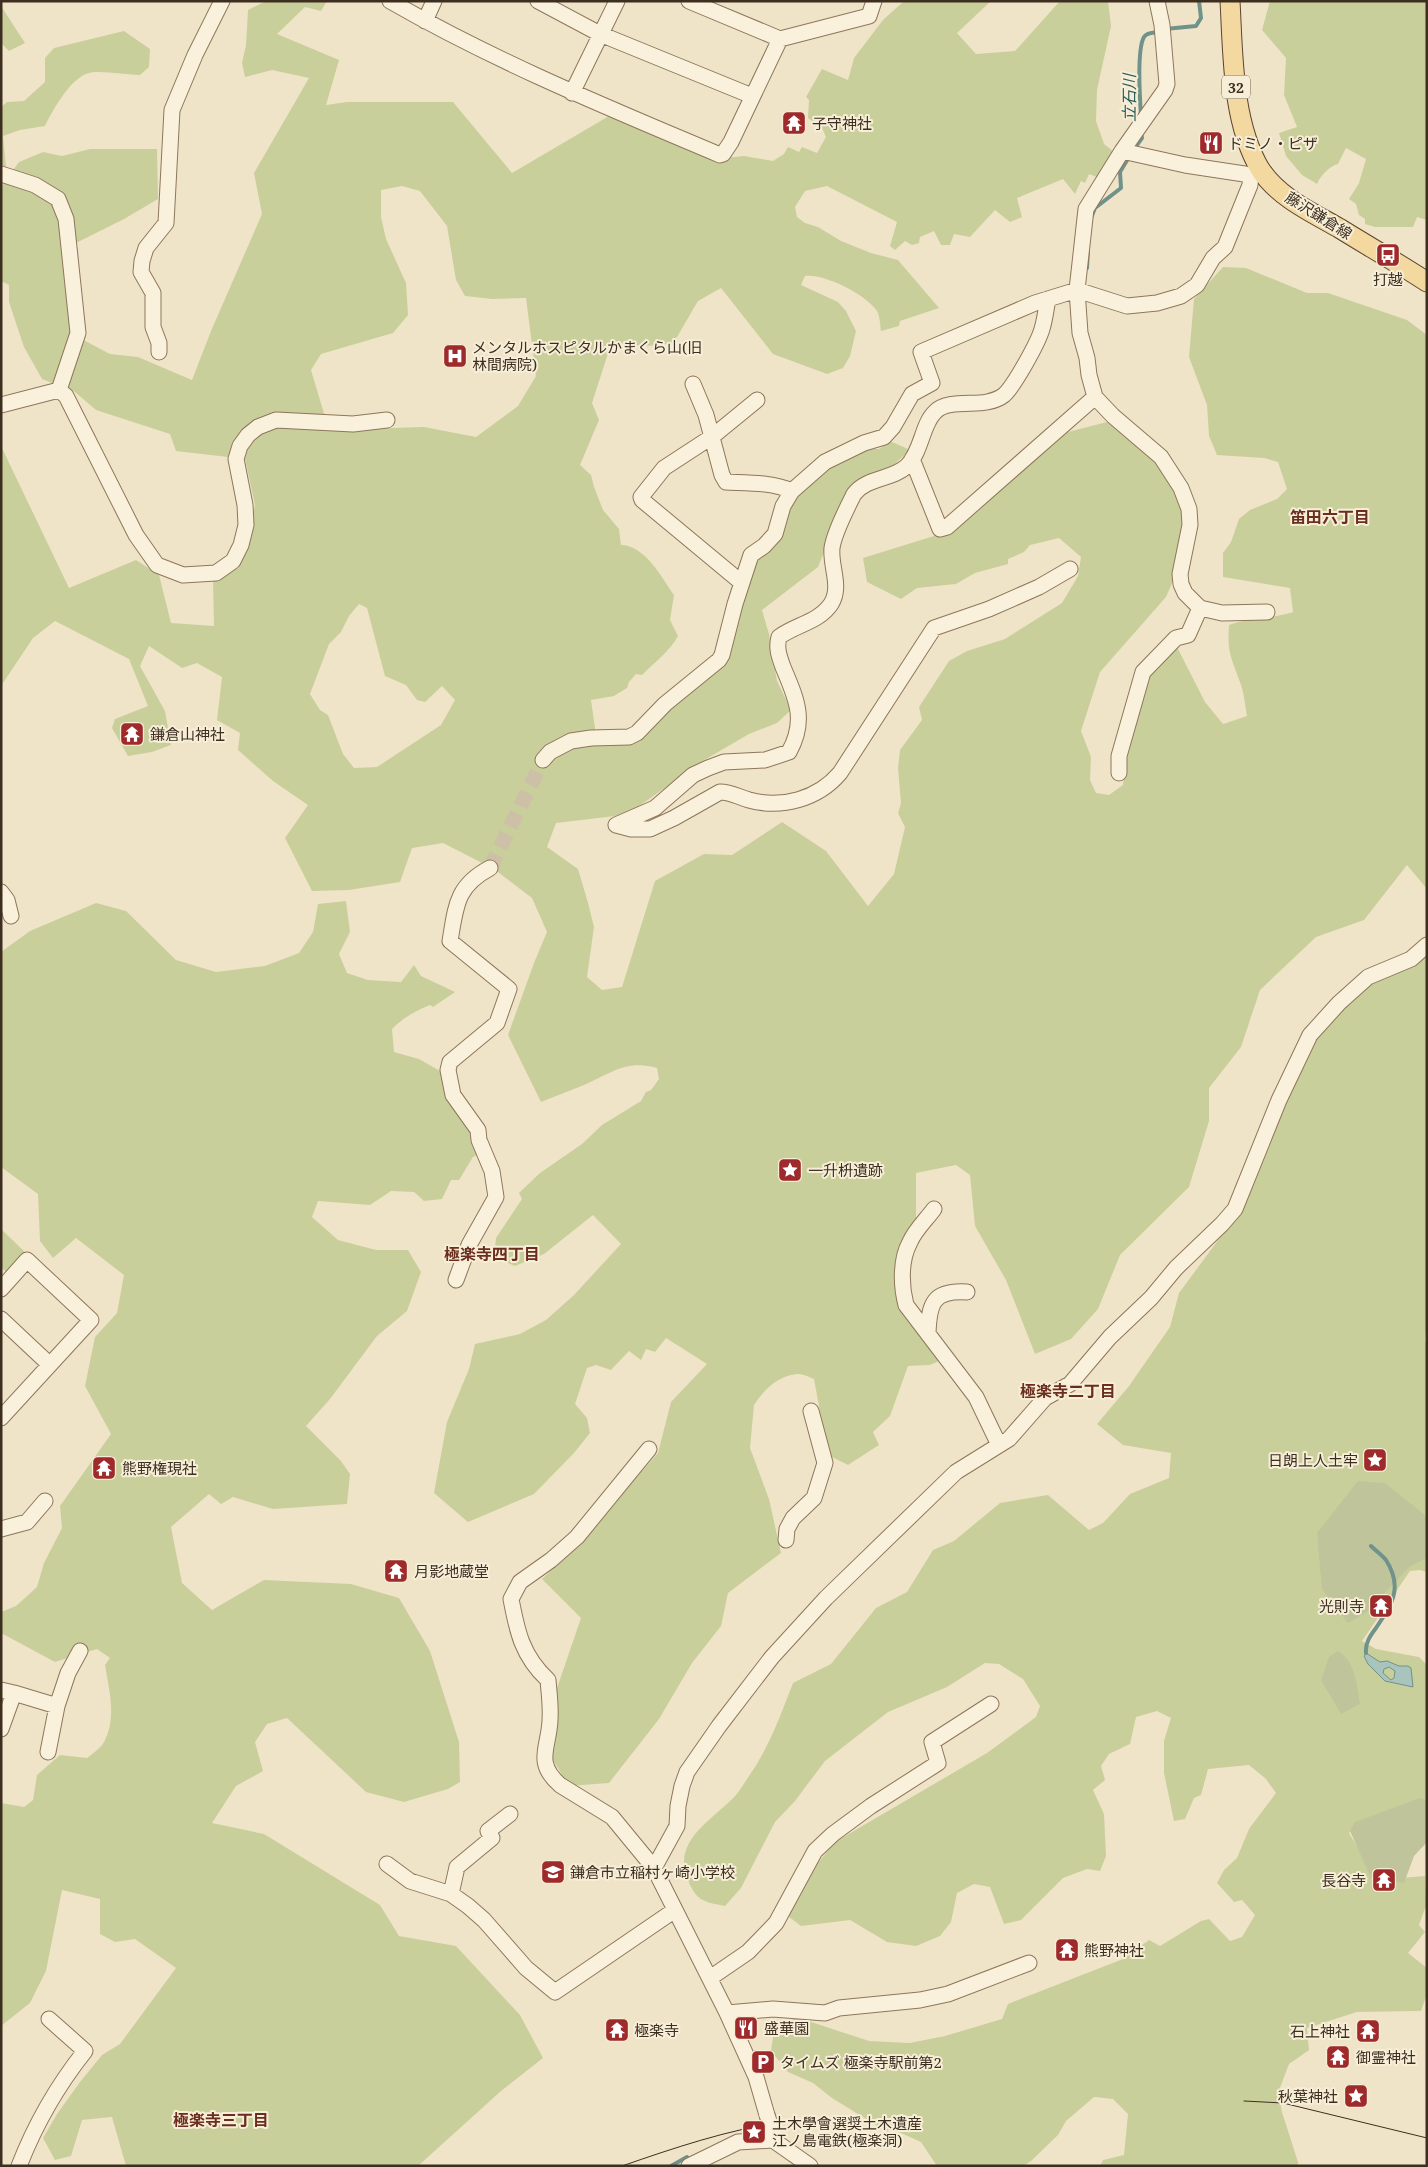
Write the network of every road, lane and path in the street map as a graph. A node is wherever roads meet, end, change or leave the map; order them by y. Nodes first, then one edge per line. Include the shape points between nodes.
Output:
1 (222, 1) edge
2 (390, 1) edge
3 (434, 1) edge
4 (538, 1) edge
5 (617, 1) edge
6 (689, 1) edge
7 (874, 1) edge
8 (1157, 1) edge
9 (1230, 1) edge
10 (425, 21) junction
11 (600, 34) junction
12 (780, 39) junction
13 (572, 93) junction
14 (752, 96) junction
15 (1122, 151) junction
16 (1256, 172) junction
17 (1, 174) edge
18 (1427, 282) edge
19 (1077, 290) junction
20 (1048, 299) junction
21 (159, 352) dead end
22 (693, 384) dead end
23 (59, 390) junction
24 (1096, 397) junction
25 (757, 400) dead end
26 (1, 405) edge
27 (387, 420) dead end
28 (712, 436) junction
29 (912, 459) junction
30 (792, 491) junction
31 (1070, 569) dead end
32 (742, 583) junction
33 (1200, 608) junction
34 (1267, 612) dead end
35 (544, 760) tunnel mouth
36 (1119, 773) dead end
37 (490, 868) tunnel mouth
38 (1, 892) edge
39 (11, 916) dead end
40 (1427, 945) edge
41 (934, 1209) dead end
42 (456, 1280) dead end
43 (1, 1289) edge
44 (967, 1292) dead end
45 (1, 1319) edge
46 (928, 1334) junction
47 (49, 1364) junction
48 (811, 1411) dead end
49 (2, 1414) edge
50 (999, 1445) junction
51 (649, 1448) dead end
52 (45, 1501) dead end
53 (1, 1528) edge
54 (786, 1540) dead end
55 (80, 1651) dead end
56 (8, 1691) edge
57 (991, 1704) dead end
58 (56, 1706) junction
59 (1, 1729) edge
60 (48, 1752) dead end
61 (510, 1814) dead end
62 (387, 1864) dead end
63 (654, 1868) junction
64 (451, 1894) junction
65 (675, 1910) junction
66 (1029, 1963) dead end
67 (710, 1978) junction
68 (727, 2013) junction
69 (49, 2019) dead end
70 (773, 2137) junction
71 (19, 2166) edge
72 (689, 2166) edge
73 (810, 2166) edge

1 - 21 street via 172,110 166,223 146,248 142,261 141,272 153,293 153,327
2 - 10 street
3 - 10 street
4 - 11 street
5 - 11 street
6 - 12 street
7 - 12 street via 869,16
8 - 15 street via 1167,84
9 - 16 main road, 藤沢鎌倉線 / 32 via 1242,120
10 - 13 street
11 - 13 street
11 - 14 street
12 - 14 street
13 - 14 street via 720,155 738,146
15 - 16 street via 1185,165
15 - 19 street via 1086,209
16 - 18 main road, 藤沢鎌倉線 / 32 via 1302,208
16 - 19 street via 1225,247 1213,258 1191,290 1164,302 1127,306
17 - 23 street via 36,184 58,199 66,218 78,333
19 - 20 street
19 - 24 street via 1080,333
20 - 29 street via 1038,340 1004,395 986,402 936,410
20 - 30 street via 921,352 932,383 912,394 884,437 825,462
22 - 28 street
23 - 26 street
23 - 27 street via 66,396 136,535 157,565 183,575 216,573 233,561 246,525 236,460 240,446 258,426 276,420 353,424
24 - 29 street via 947,527 940,529
24 - 33 street via 1161,457 1179,484 1190,509 1181,584
25 - 28 street
28 - 30 street via 726,482 761,484
28 - 32 street via 664,468 641,497
29 - 31 street via 906,467 867,483 854,494 832,548 836,585 830,605 813,621 779,637 779,656 800,713 795,740 788,752 764,760 724,762 708,768 693,775 655,808 616,825 631,830 650,829 720,792 766,803 796,801 816,794 840,773 934,628 989,610
30 - 32 street via 783,506 775,534 751,556
32 - 35 street via 719,660 665,704 637,733 629,737 571,741 550,752
33 - 34 street via 1222,613
33 - 36 street via 1188,635 1176,638 1144,672 1118,756
37 - 42 street via 461,891 450,941 509,989 497,1023 450,1062 448,1070 453,1095 478,1130 492,1171 496,1197 468,1245
38 - 39 street
40 - 50 street via 1411,960 1368,977 1310,1035 1278,1100 1235,1209 1110,1337 1070,1384 1046,1398 1010,1439
41 - 46 street via 910,1242 902,1289 906,1305
43 - 47 street via 28,1260 91,1320
44 - 46 street via 949,1291 939,1297 929,1312
45 - 47 street
46 - 50 street via 976,1397
47 - 49 street
48 - 54 street via 825,1463 814,1498 793,1518
50 - 63 street via 956,1472 826,1598 772,1657 687,1772 678,1806 677,1826
51 - 63 street via 577,1537 520,1582 511,1599 519,1638 535,1668 548,1680 550,1721 544,1759 549,1774 560,1785 612,1817
52 - 53 street via 28,1522
55 - 58 street
56 - 58 street
56 - 59 street
57 - 67 street via 932,1742 938,1763 871,1806 815,1851 776,1923 748,1952
58 - 60 street
61 - 64 street via 488,1831 492,1838 457,1867
62 - 64 street via 410,1880
63 - 65 street
64 - 65 street via 484,1920 526,1968 554,1992
65 - 67 street
66 - 68 street via 948,1994 920,2000 838,2008 826,2013 773,2009
67 - 68 street
68 - 70 street, bridge via 756,2077
69 - 71 street via 85,2051 66,2075
70 - 72 street via 738,2142
70 - 73 street

